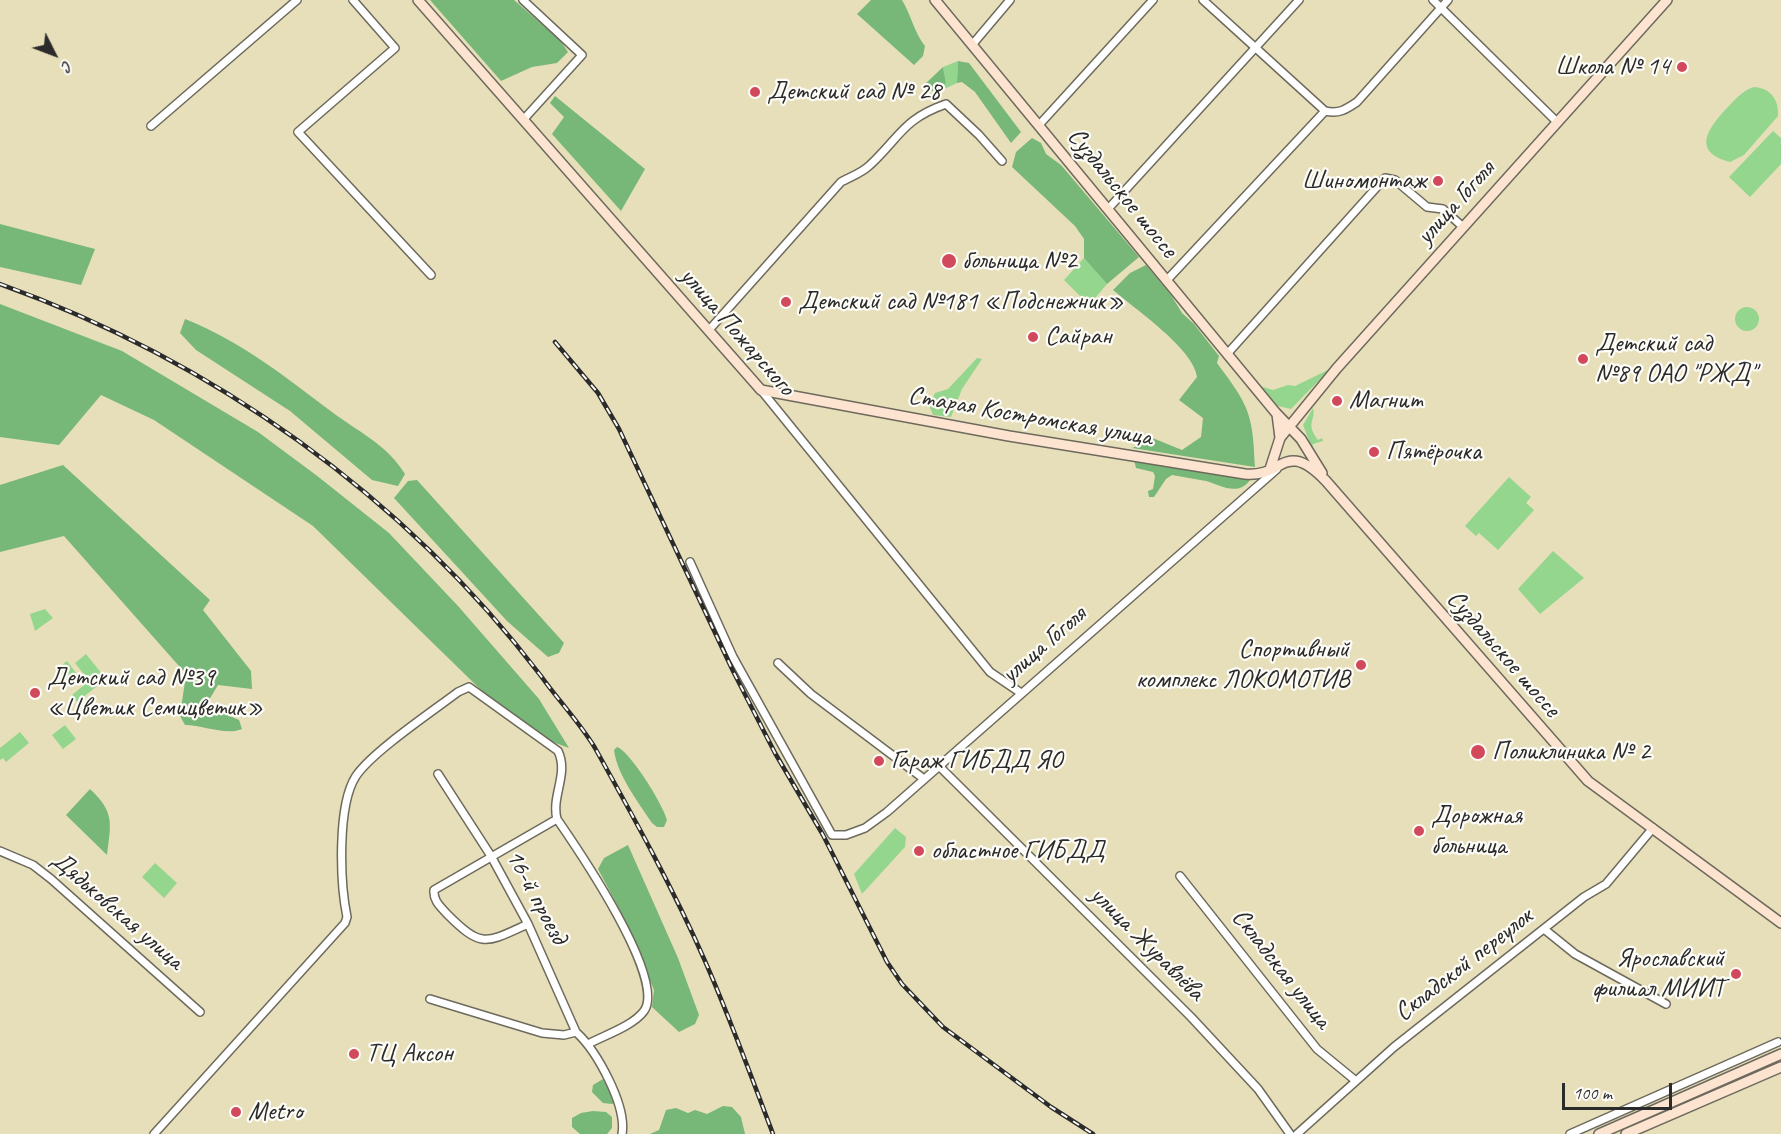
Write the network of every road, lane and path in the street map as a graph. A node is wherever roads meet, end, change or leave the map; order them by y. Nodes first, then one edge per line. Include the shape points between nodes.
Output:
1 (297, 0) edge
2 (353, 0) edge
3 (418, 0) edge
4 (523, 0) edge
5 (935, 0) edge
6 (1010, 0) edge
7 (1153, 0) edge
8 (1203, 0) edge
9 (1299, 0) edge
10 (1433, 0) edge
11 (1448, 0) edge
12 (1667, 0) edge
13 (1441, 7) junction
14 (972, 45) junction
15 (1257, 47) junction
16 (1325, 111) junction
17 (524, 119) junction
18 (1557, 122) junction
19 (1039, 124) junction
20 (151, 126) dead end
21 (1002, 161) dead end
22 (1108, 209) junction
23 (1463, 227) junction
24 (430, 275) dead end
25 (1167, 280) junction
26 (709, 330) junction
27 (1228, 353) junction
28 (761, 390) junction
29 (1303, 408) junction
30 (1277, 413) junction
31 (1289, 426) junction
32 (1300, 437) junction
33 (1279, 443) junction
34 (1290, 460) junction
35 (1270, 469) junction
36 (1265, 480) junction
37 (1326, 481) junction
38 (690, 562) dead end
39 (778, 663) dead end
40 (1021, 693) junction
41 (940, 767) junction
42 (438, 774) dead end
43 (924, 779) junction
44 (557, 819) junction
45 (1653, 828) junction
46 (0, 851) edge
47 (491, 856) junction
48 (1180, 876) dead end
49 (1781, 923) edge
50 (528, 924) junction
51 (1544, 929) junction
52 (430, 999) dead end
53 (1666, 1004) dead end
54 (200, 1012) dead end
55 (576, 1032) junction
56 (1778, 1041) dead end
57 (588, 1044) junction
58 (1781, 1054) edge
59 (1781, 1067) edge
60 (1356, 1081) junction
61 (154, 1134) edge
62 (622, 1134) edge
63 (1290, 1134) edge
64 (1297, 1134) edge
65 (1570, 1134) edge
66 (1599, 1134) edge
67 (1626, 1134) edge

1 - 20 street
2 - 24 street via 395,48 298,132
3 - 17 main road, улица Пожарского
4 - 17 street via 582,55
5 - 14 main road, Суздальское шоссе
6 - 14 street
7 - 19 street
8 - 15 street
9 - 15 street
10 - 13 street
11 - 13 street
12 - 18 main road, улица Гоголя
13 - 16 street via 1357,102 1344,111
13 - 18 street
14 - 19 main road, Суздальское шоссе
15 - 16 street
15 - 22 street
16 - 25 street
17 - 26 main road, улица Пожарского
18 - 23 main road, улица Гоголя
19 - 22 main road, Суздальское шоссе
21 - 26 street via 946,104 921,112 900,129 868,167 841,182
22 - 25 main road, Суздальское шоссе
23 - 27 street via 1443,209 1427,207 1395,180 1383,180
23 - 29 main road, улица Гоголя
25 - 27 main road, Суздальское шоссе
26 - 28 main road, улица Пожарского
27 - 30 main road, Суздальское шоссе
28 - 35 main road, Старая Костромская улица via 1245,474
28 - 40 street, улица Пожарского via 990,672
29 - 30 main road via 1290,416
29 - 31 main road, улица Гоголя
29 - 32 main road via 1297,423
30 - 31 main road, Суздальское шоссе
30 - 33 main road, Суздальское шоссе
31 - 32 main road, Суздальское шоссе
31 - 33 main road, улица Гоголя
32 - 33 main road via 1291,433
32 - 34 main road via 1302,453
32 - 37 main road, Суздальское шоссе
33 - 34 main road via 1282,455
33 - 35 main road, улица Гоголя
34 - 35 main road, Старая Костромская улица
34 - 36 street, улица Гоголя
34 - 37 main road, Суздальское шоссе via 1310,467
35 - 36 street, улица Гоголя
36 - 40 street, улица Гоголя
37 - 45 main road, Суздальское шоссе via 1588,781
38 - 43 street, улица Гоголя via 733,657 832,835 865,828
39 - 43 street via 811,694
40 - 41 street, улица Гоголя
41 - 43 street, улица Гоголя
41 - 63 street, улица Журавлёва via 1191,1017 1258,1089
42 - 47 street, 16-й проезд
44 - 47 street
44 - 57 street via 622,923 647,990 643,1012
44 - 61 street via 555,803 563,763 558,751 469,687 450,698 357,775 347,801 343,841 345,923
45 - 49 main road, Суздальское шоссе
45 - 51 street, Складской переулок via 1606,884
46 - 54 street, Дядьковская улица via 33,865 51,879
47 - 50 street, 16-й проезд
47 - 50 street via 436,887 433,896 470,936 493,940
48 - 60 street, Складская улица via 1317,1049
50 - 55 street, 16-й проезд
51 - 53 street via 1575,954
51 - 60 street, Складской переулок
52 - 55 street via 539,1032
55 - 57 street, 16-й проезд
56 - 65 street
57 - 62 street, 16-й проезд via 620,1104
58 - 66 main road
59 - 67 main road
60 - 64 street, Складской переулок

